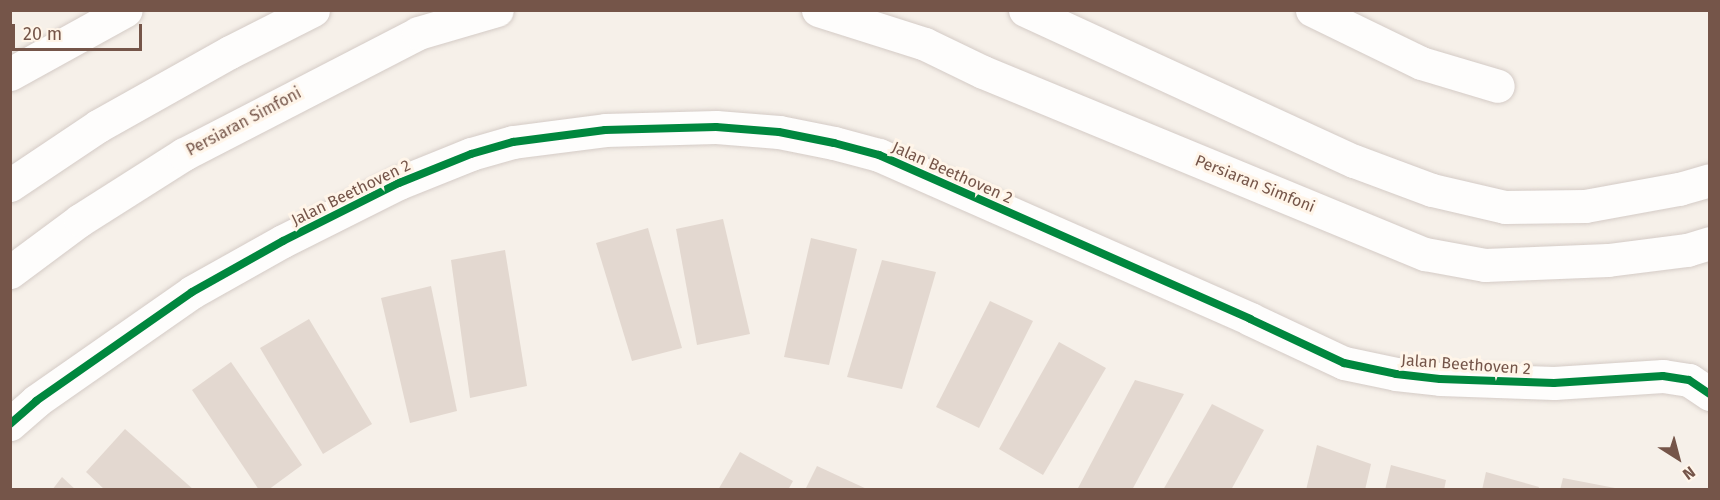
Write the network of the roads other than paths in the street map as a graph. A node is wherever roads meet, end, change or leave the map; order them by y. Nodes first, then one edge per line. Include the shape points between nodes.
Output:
1 (126, 10) edge
2 (314, 10) edge
3 (497, 10) edge
4 (818, 10) edge
5 (1025, 10) edge
6 (1312, 10) edge
7 (10, 74) edge
8 (1498, 86) dead end
9 (1710, 180) edge
10 (10, 185) edge
11 (1710, 243) edge
12 (10, 272) edge
13 (1710, 394) edge
14 (10, 424) edge

1 - 7 street
2 - 10 street via 98,126
3 - 12 street, Persiaran Simfoni via 418,33 184,154 80,220
4 - 11 street, Persiaran Simfoni via 925,44 983,72 1425,254 1485,265 1519,264 1608,260 1687,250
5 - 9 street via 1354,161 1432,190 1505,207 1585,206
6 - 8 street via 1421,63
13 - 14 street, Jalan Beethoven 2 via 1689,380 1663,376 1554,383 1440,379 1344,363 879,155 778,132 716,128 605,130 513,142 399,183 192,292 36,401

